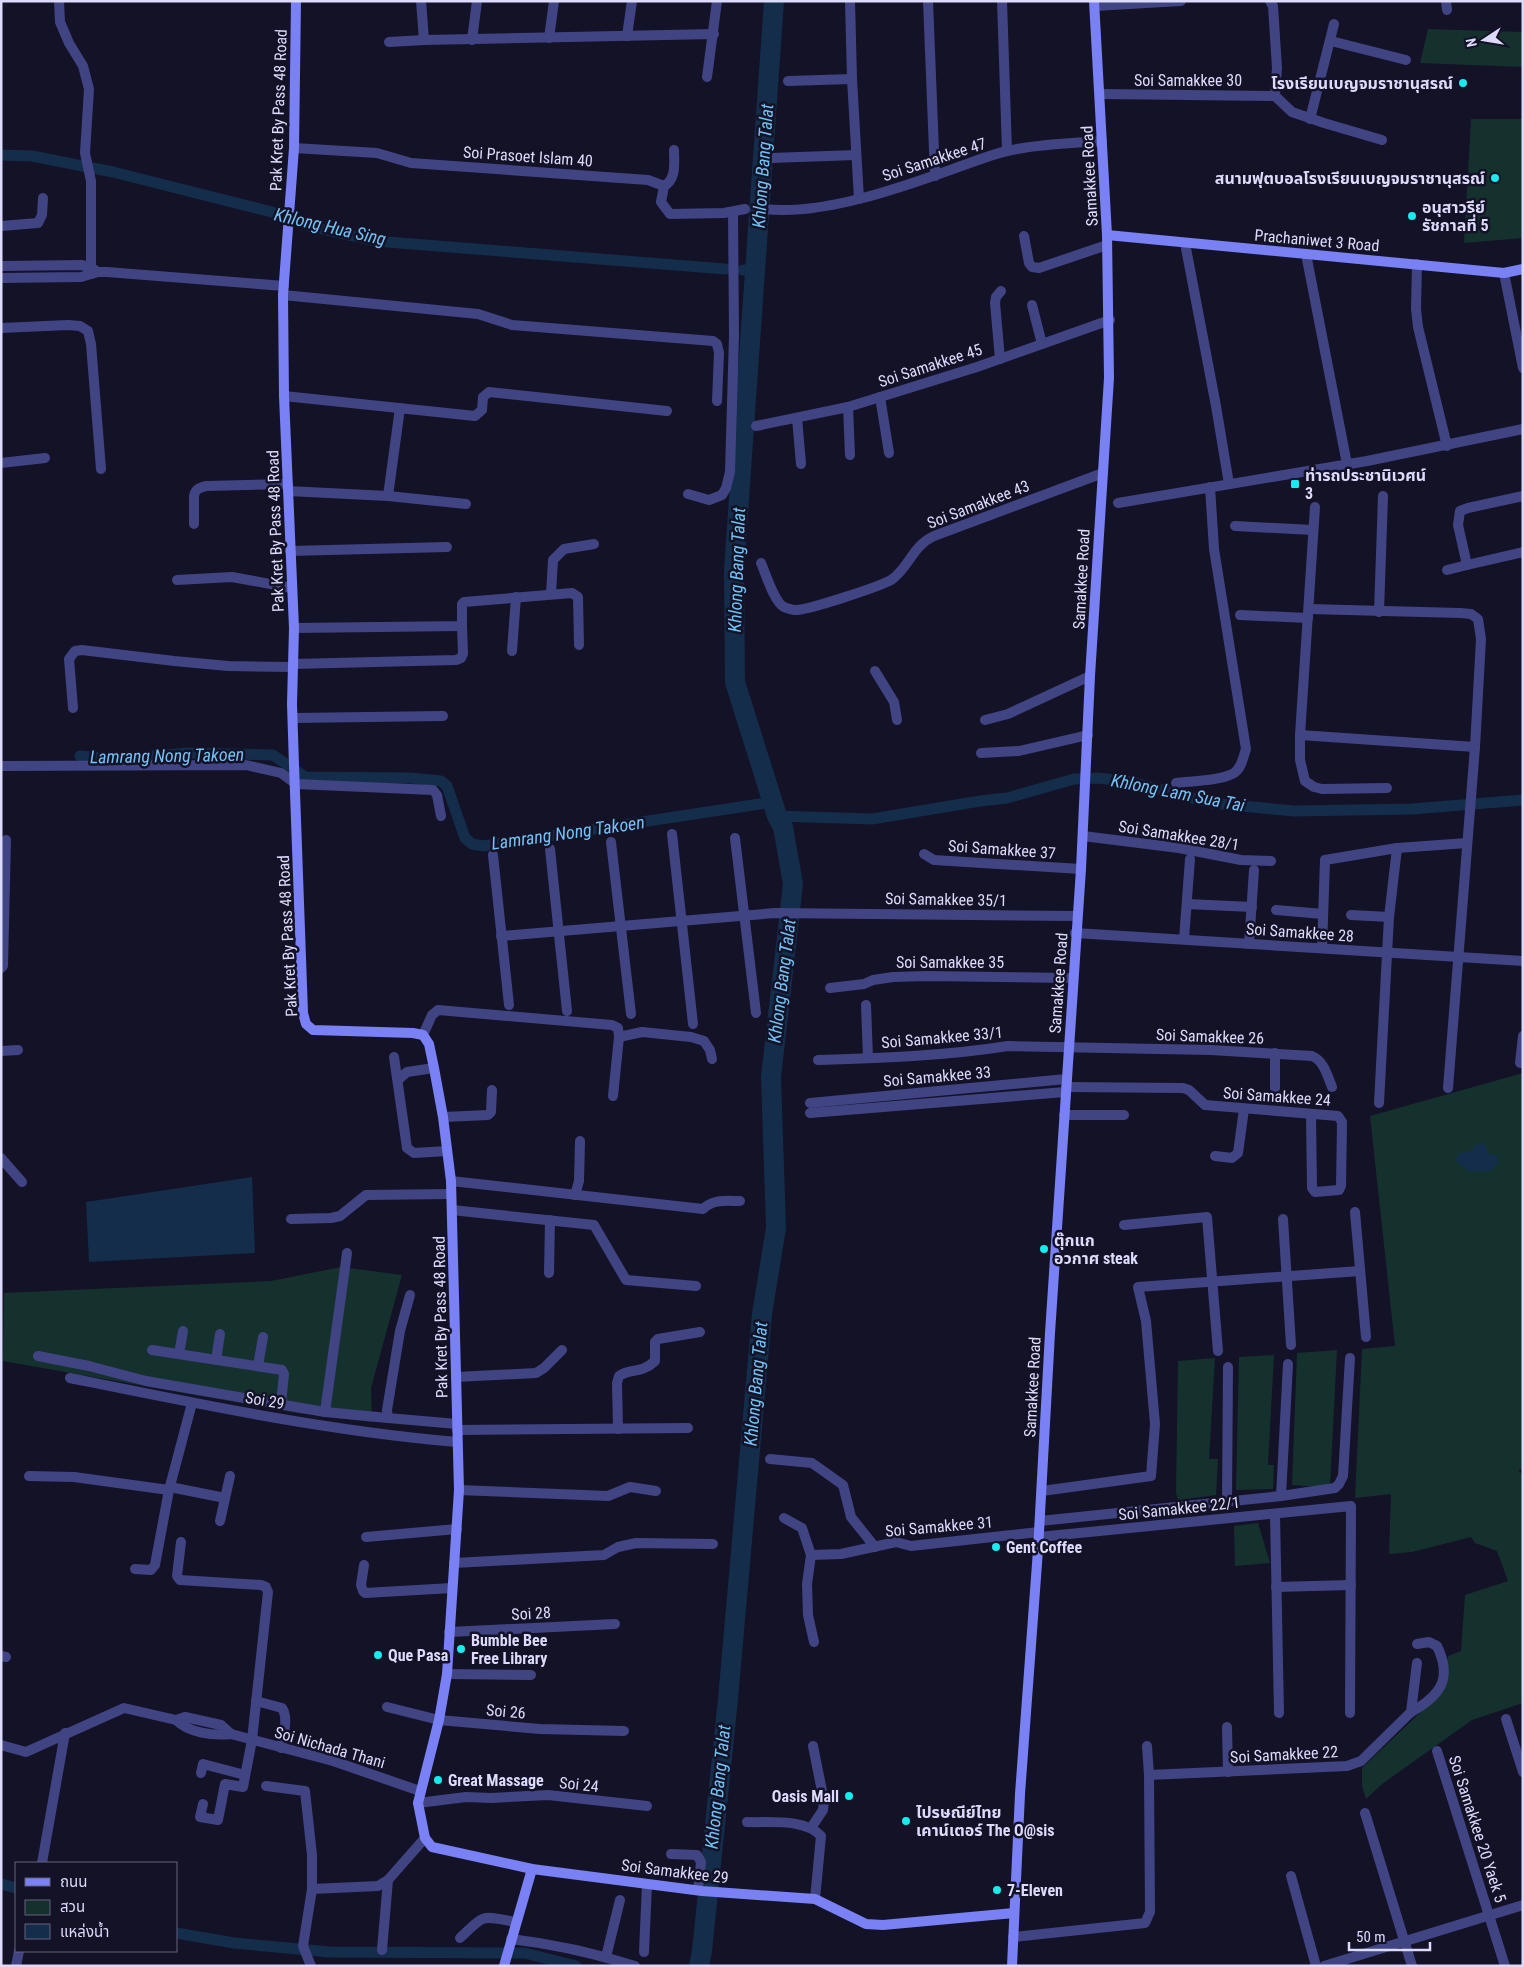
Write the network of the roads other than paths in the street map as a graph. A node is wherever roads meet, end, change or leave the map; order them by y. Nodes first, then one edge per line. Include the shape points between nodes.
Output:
1 (59, 1) edge
2 (296, 1) edge
3 (421, 1) edge
4 (477, 1) edge
5 (554, 1) edge
6 (632, 1) edge
7 (717, 1) edge
8 (850, 1) edge
9 (928, 1) edge
10 (1002, 1) edge
11 (1181, 1) edge
12 (1270, 1) edge
13 (1094, 4) edge
14 (1334, 24) dead end
15 (714, 34) junction
16 (628, 36) junction
17 (549, 38) junction
18 (424, 40) junction
19 (472, 40) junction
20 (1331, 40) junction
21 (389, 42) dead end
22 (1406, 60) dead end
23 (707, 77) dead end
24 (852, 79) junction
25 (788, 81) dead end
26 (1101, 94) junction
27 (1275, 96) junction
28 (1310, 119) junction
29 (1382, 140) dead end
30 (1102, 141) junction
31 (294, 148) junction
32 (674, 150) dead end
33 (1007, 151) junction
34 (856, 155) junction
35 (771, 158) dead end
36 (935, 176) junction
37 (664, 186) junction
38 (43, 198) dead end
39 (859, 199) junction
40 (745, 209) dead end
41 (764, 209) dead end
42 (733, 212) junction
43 (1, 226) edge
44 (1024, 236) dead end
45 (1107, 240) junction
46 (1185, 243) junction
47 (1306, 254) junction
48 (1418, 264) junction
49 (1, 266) edge
50 (1523, 269) edge
51 (93, 271) junction
52 (1504, 273) junction
53 (1, 278) edge
54 (284, 290) junction
55 (1001, 291) dead end
56 (1032, 305) dead end
57 (1110, 320) junction
58 (1, 328) edge
59 (1042, 344) junction
60 (1000, 359) junction
61 (1523, 368) edge
62 (284, 396) junction
63 (880, 397) junction
64 (717, 401) dead end
65 (848, 407) junction
66 (400, 408) junction
67 (667, 411) dead end
68 (796, 418) junction
69 (756, 426) dead end
70 (1523, 429) edge
71 (1447, 446) junction
72 (850, 454) dead end
73 (889, 454) dead end
74 (45, 458) dead end
75 (1, 463) edge
76 (801, 464) dead end
77 (1348, 464) junction
78 (101, 469) dead end
79 (1103, 473) junction
80 (1229, 484) junction
81 (1210, 487) junction
82 (288, 488) junction
83 (688, 494) dead end
84 (388, 496) junction
85 (1382, 496) dead end
86 (1523, 496) edge
87 (1118, 503) dead end
88 (466, 504) dead end
89 (1315, 507) dead end
90 (194, 524) dead end
91 (1235, 526) dead end
92 (1313, 530) junction
93 (594, 544) dead end
94 (447, 547) dead end
95 (290, 551) junction
96 (1523, 552) edge
97 (762, 563) dead end
98 (1467, 565) junction
99 (1447, 570) dead end
100 (177, 580) dead end
101 (292, 588) junction
102 (551, 594) junction
103 (516, 597) junction
104 (1379, 612) junction
105 (1308, 614) junction
106 (1240, 615) dead end
107 (462, 626) junction
108 (294, 628) junction
109 (579, 645) dead end
110 (512, 651) dead end
111 (293, 665) junction
112 (875, 671) dead end
113 (1090, 676) junction
114 (73, 708) dead end
115 (443, 716) dead end
116 (292, 718) junction
117 (897, 720) dead end
118 (985, 720) dead end
119 (1300, 734) junction
120 (1088, 735) junction
121 (1475, 746) junction
122 (981, 753) dead end
123 (1, 766) edge
124 (1176, 783) dead end
125 (296, 784) junction
126 (1387, 788) dead end
127 (442, 816) dead end
128 (672, 834) dead end
129 (1083, 836) junction
130 (735, 838) dead end
131 (6, 840) dead end
132 (611, 842) dead end
133 (1467, 843) junction
134 (1397, 848) junction
135 (550, 850) dead end
136 (924, 854) dead end
137 (493, 855) dead end
138 (1190, 860) dead end
139 (1271, 860) dead end
140 (1081, 869) junction
141 (1254, 870) dead end
142 (1187, 904) junction
143 (1252, 907) junction
144 (1276, 910) dead end
145 (1323, 914) junction
146 (744, 915) junction
147 (1351, 915) dead end
148 (1077, 916) junction
149 (1388, 917) junction
150 (681, 921) junction
151 (620, 926) junction
152 (558, 931) junction
153 (1076, 934) junction
154 (501, 936) junction
155 (1184, 939) junction
156 (1250, 944) junction
157 (1322, 948) junction
158 (1386, 952) junction
159 (1458, 957) junction
160 (1523, 961) edge
161 (2, 967) edge
162 (1073, 978) junction
163 (830, 988) dead end
164 (509, 1005) dead end
165 (866, 1006) dead end
166 (567, 1012) dead end
167 (756, 1013) dead end
168 (631, 1014) dead end
169 (693, 1024) dead end
170 (423, 1035) junction
171 (1523, 1036) edge
172 (619, 1037) junction
173 (1069, 1049) junction
174 (18, 1050) dead end
175 (1, 1051) edge
176 (1275, 1053) junction
177 (394, 1057) dead end
178 (868, 1058) junction
179 (712, 1059) dead end
180 (818, 1060) dead end
181 (1520, 1063) dead end
182 (434, 1068) junction
183 (398, 1080) junction
184 (1065, 1086) junction
185 (1332, 1087) dead end
186 (1275, 1088) dead end
187 (1448, 1088) dead end
188 (492, 1090) dead end
189 (613, 1096) dead end
190 (1379, 1104) dead end
191 (810, 1108) dead end
192 (1244, 1109) junction
193 (1064, 1114) junction
194 (1311, 1114) junction
195 (1124, 1115) dead end
196 (442, 1117) junction
197 (580, 1141) dead end
198 (447, 1150) junction
199 (1215, 1156) dead end
200 (1, 1158) edge
201 (450, 1181) junction
202 (22, 1182) dead end
203 (451, 1194) junction
204 (575, 1195) junction
205 (740, 1201) dead end
206 (452, 1210) junction
207 (1355, 1212) dead end
208 (292, 1219) dead end
209 (1283, 1219) dead end
210 (550, 1220) junction
211 (1124, 1226) dead end
212 (347, 1253) dead end
213 (1360, 1271) junction
214 (549, 1272) dead end
215 (1287, 1276) junction
216 (1212, 1282) junction
217 (696, 1286) dead end
218 (410, 1295) dead end
219 (183, 1331) dead end
220 (700, 1332) dead end
221 (220, 1334) dead end
222 (263, 1337) dead end
223 (1366, 1337) dead end
224 (1292, 1345) dead end
225 (152, 1350) dead end
226 (562, 1350) dead end
227 (1218, 1351) dead end
228 (179, 1354) junction
229 (38, 1356) dead end
230 (1350, 1358) dead end
231 (216, 1360) junction
232 (1288, 1364) dead end
233 (258, 1366) junction
234 (1228, 1367) dead end
235 (456, 1377) junction
236 (70, 1378) dead end
237 (192, 1403) junction
238 (281, 1404) junction
239 (325, 1412) junction
240 (388, 1418) junction
241 (457, 1427) junction
242 (688, 1428) dead end
243 (618, 1429) junction
244 (457, 1442) junction
245 (770, 1459) dead end
246 (29, 1476) dead end
247 (230, 1476) dead end
248 (170, 1488) junction
249 (459, 1490) junction
250 (656, 1491) dead end
251 (1042, 1491) junction
252 (1281, 1496) junction
253 (225, 1498) junction
254 (1227, 1502) junction
255 (1275, 1514) junction
256 (784, 1518) dead end
257 (220, 1521) dead end
258 (1040, 1521) junction
259 (456, 1529) junction
260 (1039, 1535) junction
261 (366, 1537) dead end
262 (181, 1542) dead end
263 (713, 1544) dead end
264 (875, 1547) junction
265 (811, 1555) junction
266 (454, 1564) junction
267 (364, 1565) dead end
268 (135, 1569) dead end
269 (1351, 1585) junction
270 (1276, 1586) junction
271 (452, 1588) junction
272 (615, 1624) dead end
273 (449, 1632) junction
274 (814, 1642) dead end
275 (1417, 1644) dead end
276 (1417, 1663) dead end
277 (447, 1674) junction
278 (531, 1675) dead end
279 (256, 1702) junction
280 (387, 1707) dead end
281 (1411, 1712) junction
282 (1278, 1713) dead end
283 (1350, 1713) dead end
284 (1506, 1719) dead end
285 (439, 1720) junction
286 (1227, 1728) dead end
287 (624, 1731) dead end
288 (66, 1733) junction
289 (252, 1740) junction
290 (1, 1746) edge
291 (813, 1746) dead end
292 (1147, 1746) dead end
293 (282, 1748) junction
294 (1437, 1751) dead end
295 (1228, 1772) junction
296 (1523, 1772) edge
297 (201, 1773) dead end
298 (245, 1775) junction
299 (1149, 1775) junction
300 (266, 1786) dead end
301 (420, 1791) junction
302 (418, 1803) junction
303 (203, 1804) dead end
304 (647, 1806) dead end
305 (1364, 1813) dead end
306 (747, 1822) dead end
307 (811, 1828) junction
308 (425, 1838) junction
309 (671, 1854) dead end
310 (42, 1862) edge
311 (532, 1869) junction
312 (1290, 1876) dead end
313 (388, 1880) junction
314 (647, 1884) junction
315 (312, 1889) junction
316 (700, 1891) junction
317 (815, 1899) junction
318 (620, 1900) dead end
319 (1523, 1905) edge
320 (1014, 1913) junction
321 (1489, 1916) junction
322 (516, 1922) junction
323 (1013, 1937) junction
324 (460, 1938) dead end
325 (511, 1938) junction
326 (1405, 1942) junction
327 (382, 1950) dead end
328 (19, 1952) edge
329 (644, 1952) dead end
330 (606, 1957) junction
331 (506, 1958) edge
332 (310, 1963) edge
333 (16, 1966) edge
334 (635, 1966) edge
335 (1012, 1966) edge
336 (1316, 1966) edge
337 (1324, 1966) edge
338 (1412, 1966) edge
339 (1505, 1966) edge

1 - 51 street via 60,22 83,66 88,89 86,158 90,174
2 - 31 street, Pak Kret By Pass 48 Road
3 - 18 street
4 - 19 street
5 - 17 street
6 - 16 street
7 - 15 street
8 - 24 street
9 - 36 street
10 - 33 street
11 - 13 street
12 - 27 street via 1277,68
13 - 26 street, Samakkee Road
14 - 20 street
15 - 16 street
15 - 23 street
16 - 17 street
17 - 19 street
18 - 19 street
18 - 21 street
20 - 22 street
20 - 28 street
24 - 25 street
24 - 34 street
26 - 27 street, Soi Samakkee 30
26 - 30 street, Samakkee Road
27 - 28 street via 1292,112
28 - 29 street
30 - 33 street, Soi Samakkee 47
30 - 45 street, Samakkee Road
31 - 37 street, Soi Prasoet Islam 40 via 377,152 411,163 648,180
31 - 54 street, Pak Kret By Pass 48 Road
32 - 37 street via 673,178
33 - 36 street, Soi Samakkee 47
34 - 35 street
34 - 39 street
36 - 39 street, Soi Samakkee 47
37 - 42 street via 662,202 670,214
38 - 43 street via 38,223
39 - 41 street, Soi Samakkee 47 via 825,206 776,211
40 - 42 street
42 - 83 street via 730,472 722,495 709,500
44 - 45 street via 1029,263 1039,268
45 - 46 street, Prachaniwet 3 Road
45 - 57 street, Samakkee Road
46 - 47 street, Prachaniwet 3 Road
46 - 80 street
47 - 48 street, Prachaniwet 3 Road
47 - 77 street
48 - 52 street, Prachaniwet 3 Road
48 - 71 street via 1418,327
49 - 51 street via 82,264
50 - 52 street, Prachaniwet 3 Road
51 - 53 street via 81,277
51 - 54 street
52 - 61 street
54 - 62 street, Pak Kret By Pass 48 Road
54 - 64 street via 478,314 512,325 713,341 719,353
55 - 60 street via 995,303
56 - 59 street
57 - 59 street, Soi Samakkee 45
57 - 79 street, Samakkee Road
58 - 78 street via 68,325 80,326 88,332
59 - 60 street, Soi Samakkee 45
60 - 63 street, Soi Samakkee 45
62 - 66 street
62 - 82 street, Pak Kret By Pass 48 Road
63 - 65 street, Soi Samakkee 45
63 - 73 street
65 - 68 street, Soi Samakkee 45
65 - 72 street
66 - 67 street via 475,416 482,410 483,397 489,392
66 - 84 street
68 - 69 street, Soi Samakkee 45
68 - 76 street
70 - 71 street
71 - 77 street
74 - 75 street
77 - 80 street
79 - 97 street, Soi Samakkee 43 via 934,536 918,547 892,579 808,608 784,607 778,601
79 - 113 street, Samakkee Road
80 - 81 street
81 - 87 street
81 - 124 street via 1214,549 1246,749 1241,765 1234,773
82 - 84 street
82 - 90 street via 199,488 194,492
82 - 95 street, Pak Kret By Pass 48 Road
84 - 88 street
85 - 104 street
86 - 98 street via 1460,511 1458,524
89 - 92 street
91 - 92 street
92 - 105 street
93 - 102 street via 564,549 553,560
94 - 95 street
95 - 101 street, Pak Kret By Pass 48 Road
96 - 98 street
98 - 99 street
100 - 101 street via 232,577
101 - 108 street, Pak Kret By Pass 48 Road
102 - 103 street
102 - 109 street via 572,593 578,597
103 - 107 street via 464,602
103 - 110 street
104 - 105 street
104 - 121 street via 1460,613 1471,614 1478,619 1481,639
105 - 106 street
105 - 119 street
107 - 108 street
107 - 111 street via 463,654 456,660
108 - 111 street, Pak Kret By Pass 48 Road
111 - 114 street via 228,666 75,651 69,660
111 - 116 street, Pak Kret By Pass 48 Road
112 - 117 street via 894,702
113 - 118 street via 1008,714
113 - 120 street, Samakkee Road
115 - 116 street
116 - 125 street, Pak Kret By Pass 48 Road
119 - 121 street
119 - 126 street via 1300,760 1305,782 1322,789
120 - 122 street via 1019,750
120 - 129 street, Samakkee Road
121 - 133 street
123 - 125 street via 246,765 281,773
125 - 127 street via 433,790 438,795
125 - 170 street, Pak Kret By Pass 48 Road via 306,1024 313,1030
128 - 150 street
129 - 139 street, Soi Samakkee 28/1 via 1179,848 1241,860
129 - 140 street, Samakkee Road
130 - 146 street
131 - 161 street
132 - 151 street
133 - 134 street
133 - 159 street
134 - 145 street via 1325,860
134 - 149 street
135 - 152 street
136 - 140 street, Soi Samakkee 37 via 934,860
137 - 154 street
138 - 142 street
140 - 148 street, Samakkee Road
141 - 143 street
142 - 143 street
142 - 155 street
143 - 156 street
144 - 145 street
145 - 157 street
146 - 148 street, Soi Samakkee 35/1 via 775,912
146 - 150 street, Soi Samakkee 35/1
146 - 167 street
147 - 149 street
148 - 153 street, Samakkee Road
149 - 158 street
150 - 151 street, Soi Samakkee 35/1
150 - 169 street
151 - 152 street, Soi Samakkee 35/1
151 - 168 street
152 - 154 street, Soi Samakkee 35/1
152 - 166 street
153 - 155 street, Soi Samakkee 28
153 - 162 street, Samakkee Road
154 - 164 street
155 - 156 street, Soi Samakkee 28
156 - 157 street, Soi Samakkee 28
157 - 158 street, Soi Samakkee 28
158 - 159 street, Soi Samakkee 28
158 - 190 street
159 - 160 street, Soi Samakkee 28
159 - 187 street
162 - 163 street, Soi Samakkee 35 via 893,977
162 - 173 street, Samakkee Road
165 - 178 street
170 - 172 street via 438,1010 612,1026 618,1028
170 - 182 street, Pak Kret By Pass 48 Road via 429,1044
171 - 181 street
172 - 179 street via 642,1032 691,1037 704,1041
172 - 189 street
173 - 176 street, Soi Samakkee 26
173 - 178 street, Soi Samakkee 33/1 via 1008,1046
173 - 184 street, Samakkee Road
174 - 175 street
176 - 185 street, Soi Samakkee 26 via 1316,1058 1325,1069
176 - 186 street
177 - 183 street
178 - 180 street, Soi Samakkee 33/1
182 - 183 street via 407,1072
182 - 196 street, Pak Kret By Pass 48 Road
183 - 198 street via 407,1148 414,1153
184 - 191 street, Soi Samakkee 24
184 - 192 street, Soi Samakkee 24 via 1183,1088 1190,1090 1205,1105
184 - 193 street, Samakkee Road
188 - 196 street via 492,1112 488,1116
192 - 194 street, Soi Samakkee 24
192 - 199 street via 1238,1152 1232,1158
193 - 195 street
193 - 251 street, Samakkee Road
194 - 194 street, Soi Samakkee 24 via 1340,1118 1339,1190 1315,1192 1312,1188
196 - 198 street, Pak Kret By Pass 48 Road
197 - 204 street via 579,1181
198 - 201 street, Pak Kret By Pass 48 Road
200 - 202 street
201 - 203 street, Pak Kret By Pass 48 Road
201 - 204 street
203 - 206 street, Pak Kret By Pass 48 Road
203 - 208 street via 366,1195 340,1216
204 - 205 street via 703,1208 709,1203
206 - 210 street
206 - 235 street, Pak Kret By Pass 48 Road
207 - 213 street
209 - 215 street
210 - 214 street
210 - 217 street via 594,1225 626,1280
211 - 216 street via 1208,1217
212 - 239 street
213 - 215 street
213 - 223 street
215 - 216 street
215 - 224 street
216 - 227 street
216 - 251 street via 1138,1287 1146,1322 1154,1424 1151,1476
218 - 240 street via 397,1351
219 - 228 street
220 - 243 street via 658,1340 655,1342 655,1361 646,1369 619,1376
221 - 231 street
222 - 233 street
225 - 228 street
226 - 235 street via 536,1373
228 - 231 street
229 - 238 street via 146,1381
230 - 252 street via 1340,1484 1335,1488
231 - 233 street
232 - 252 street
233 - 238 street via 282,1370
234 - 254 street
235 - 241 street, Pak Kret By Pass 48 Road
236 - 237 street, Soi 29
237 - 244 street, Soi 29 via 376,1434
237 - 248 street
238 - 239 street
239 - 240 street
240 - 241 street
241 - 243 street
241 - 244 street, Pak Kret By Pass 48 Road
242 - 243 street
244 - 249 street, Pak Kret By Pass 48 Road
245 - 264 street via 812,1463 843,1485 851,1517
246 - 248 street via 74,1477
247 - 253 street
248 - 253 street
248 - 268 street via 155,1565 151,1570
249 - 250 street via 608,1496 630,1488
249 - 259 street, Pak Kret By Pass 48 Road
251 - 258 street, Samakkee Road
252 - 254 street
253 - 257 street
254 - 258 street
255 - 260 street, Soi Samakkee 22/1
255 - 269 street, Soi Samakkee 22/1 via 1352,1506
255 - 270 street
256 - 265 street via 802,1528
258 - 260 street, Samakkee Road
259 - 261 street
259 - 266 street, Pak Kret By Pass 48 Road
260 - 264 street, Soi Samakkee 31 via 911,1546 896,1542
260 - 320 street, Samakkee Road
262 - 279 street via 177,1576 180,1580 262,1584 266,1587
263 - 266 street via 636,1543 618,1547 604,1555
264 - 265 street, Soi Samakkee 31 via 841,1554
265 - 274 street via 807,1592
266 - 271 street, Pak Kret By Pass 48 Road
267 - 271 street via 361,1585 366,1593
269 - 270 street
269 - 283 street
270 - 282 street
271 - 273 street, Pak Kret By Pass 48 Road
272 - 273 street, Soi 28
273 - 277 street, Pak Kret By Pass 48 Road
275 - 281 street, Soi Samakkee 22 via 1429,1642 1437,1646 1444,1662 1443,1678 1434,1697
276 - 281 street
277 - 278 street
277 - 285 street, Pak Kret By Pass 48 Road
279 - 289 street
279 - 293 street via 284,1710
280 - 285 street, Soi 26
281 - 295 street, Soi Samakkee 22 via 1361,1760 1347,1766
284 - 296 street
285 - 287 street, Soi 26 via 540,1729
285 - 301 street, Pak Kret By Pass 48 Road
286 - 295 street
288 - 289 street, Soi Nichada Thani via 124,1708 176,1720 184,1728
288 - 290 street, Soi Nichada Thani via 26,1752
288 - 310 street
289 - 293 street, Soi Nichada Thani
289 - 298 street
291 - 307 street via 824,1800 823,1810
292 - 299 street
293 - 301 street, Soi Nichada Thani via 333,1761
294 - 321 street, Soi Samakkee 20 Yaek 5
295 - 299 street, Soi Samakkee 22
297 - 298 street via 203,1764
298 - 303 street via 243,1787 225,1784 218,1820 200,1817
299 - 323 street via 1150,1912 1145,1923
300 - 315 street via 305,1791
301 - 302 street, Pak Kret By Pass 48 Road
302 - 304 street, Soi 24 via 466,1797 548,1795
302 - 308 street, Pak Kret By Pass 48 Road
305 - 326 street
306 - 307 street via 798,1824
307 - 317 street via 821,1836
308 - 311 street via 432,1847
308 - 313 street
309 - 316 street via 699,1859
311 - 314 street, Soi Samakkee 29
311 - 322 street
312 - 336 street
313 - 315 street via 372,1887
313 - 327 street
314 - 316 street, Soi Samakkee 29
314 - 329 street
315 - 332 street via 304,1948
316 - 317 street, Soi Samakkee 29
317 - 320 street via 866,1924
318 - 330 street
319 - 321 street
320 - 323 street, Samakkee Road
321 - 326 street
321 - 339 street, Soi Samakkee 20 Yaek 5
322 - 324 street via 488,1917 480,1919
322 - 325 street
323 - 335 street, Samakkee Road
325 - 330 street
325 - 331 street
326 - 337 street
326 - 338 street
328 - 333 street
330 - 334 street

